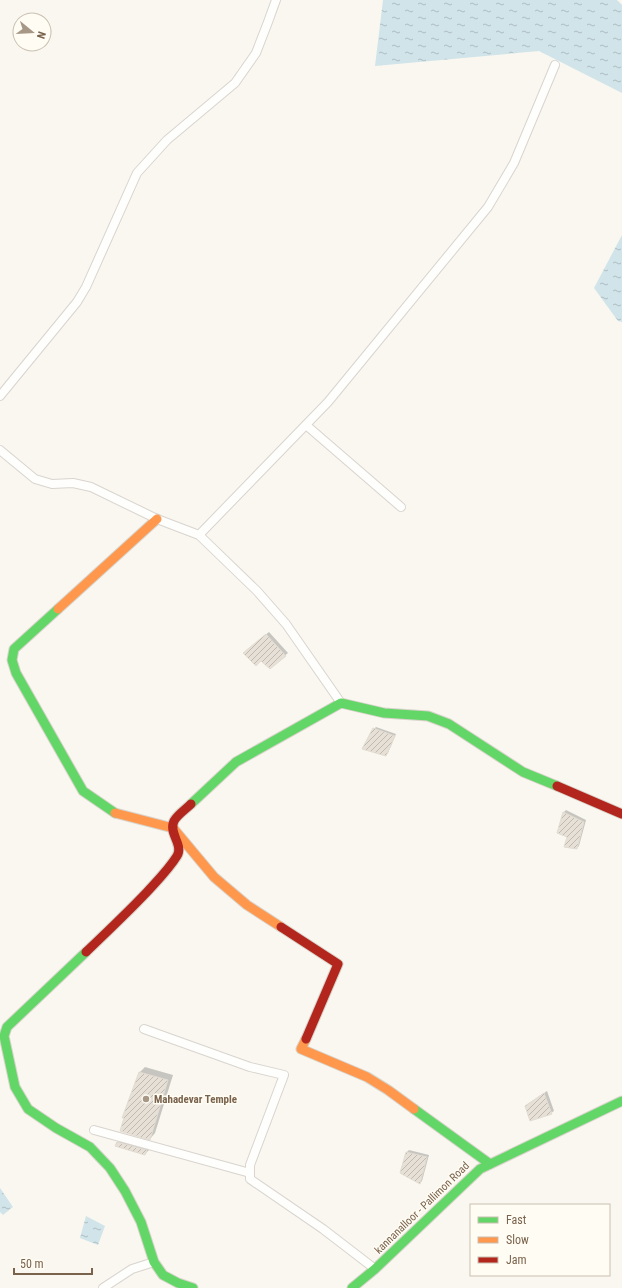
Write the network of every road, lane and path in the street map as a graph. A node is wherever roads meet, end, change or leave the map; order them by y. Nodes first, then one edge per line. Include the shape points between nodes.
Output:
1 (276, 0) edge
2 (555, 65) dead end
3 (0, 396) edge
4 (306, 425) junction
5 (0, 450) edge
6 (401, 507) dead end
7 (157, 519) junction
8 (199, 535) junction
9 (341, 703) junction
10 (622, 814) edge
11 (173, 828) junction
12 (144, 1029) dead end
13 (2, 1034) edge
14 (622, 1101) edge
15 (94, 1130) dead end
16 (490, 1164) junction
17 (250, 1173) junction
18 (154, 1262) junction
19 (375, 1269) junction
20 (103, 1288) edge
21 (193, 1288) edge
22 (354, 1288) edge

1 - 3 street via 256,53 235,83 167,140 137,173 77,302
2 - 4 street via 514,163 488,206 328,402
4 - 6 street
4 - 8 street
5 - 7 street via 35,479 52,484 73,483 91,487
7 - 8 street
7 - 11 street via 14,649 12,660 16,673 83,791 116,814
8 - 9 street via 286,624
9 - 10 street via 384,713 428,716 449,724 523,772
9 - 11 street via 236,762 174,820
11 - 13 street via 179,845 178,855 159,880
11 - 16 street via 214,877 247,904 338,964 301,1050 367,1077
12 - 17 street via 250,1067 284,1075 250,1165
13 - 18 street via 15,1087 28,1109 90,1147 110,1168 141,1222
14 - 16 street, kannanalloor - Pallimon Road
15 - 17 street
16 - 19 street, kannanalloor - Pallimon Road via 480,1169
17 - 19 street via 250,1179 255,1183 323,1229
18 - 20 street via 132,1269
18 - 21 street via 163,1275
19 - 22 street, kannanalloor - Pallimon Road

